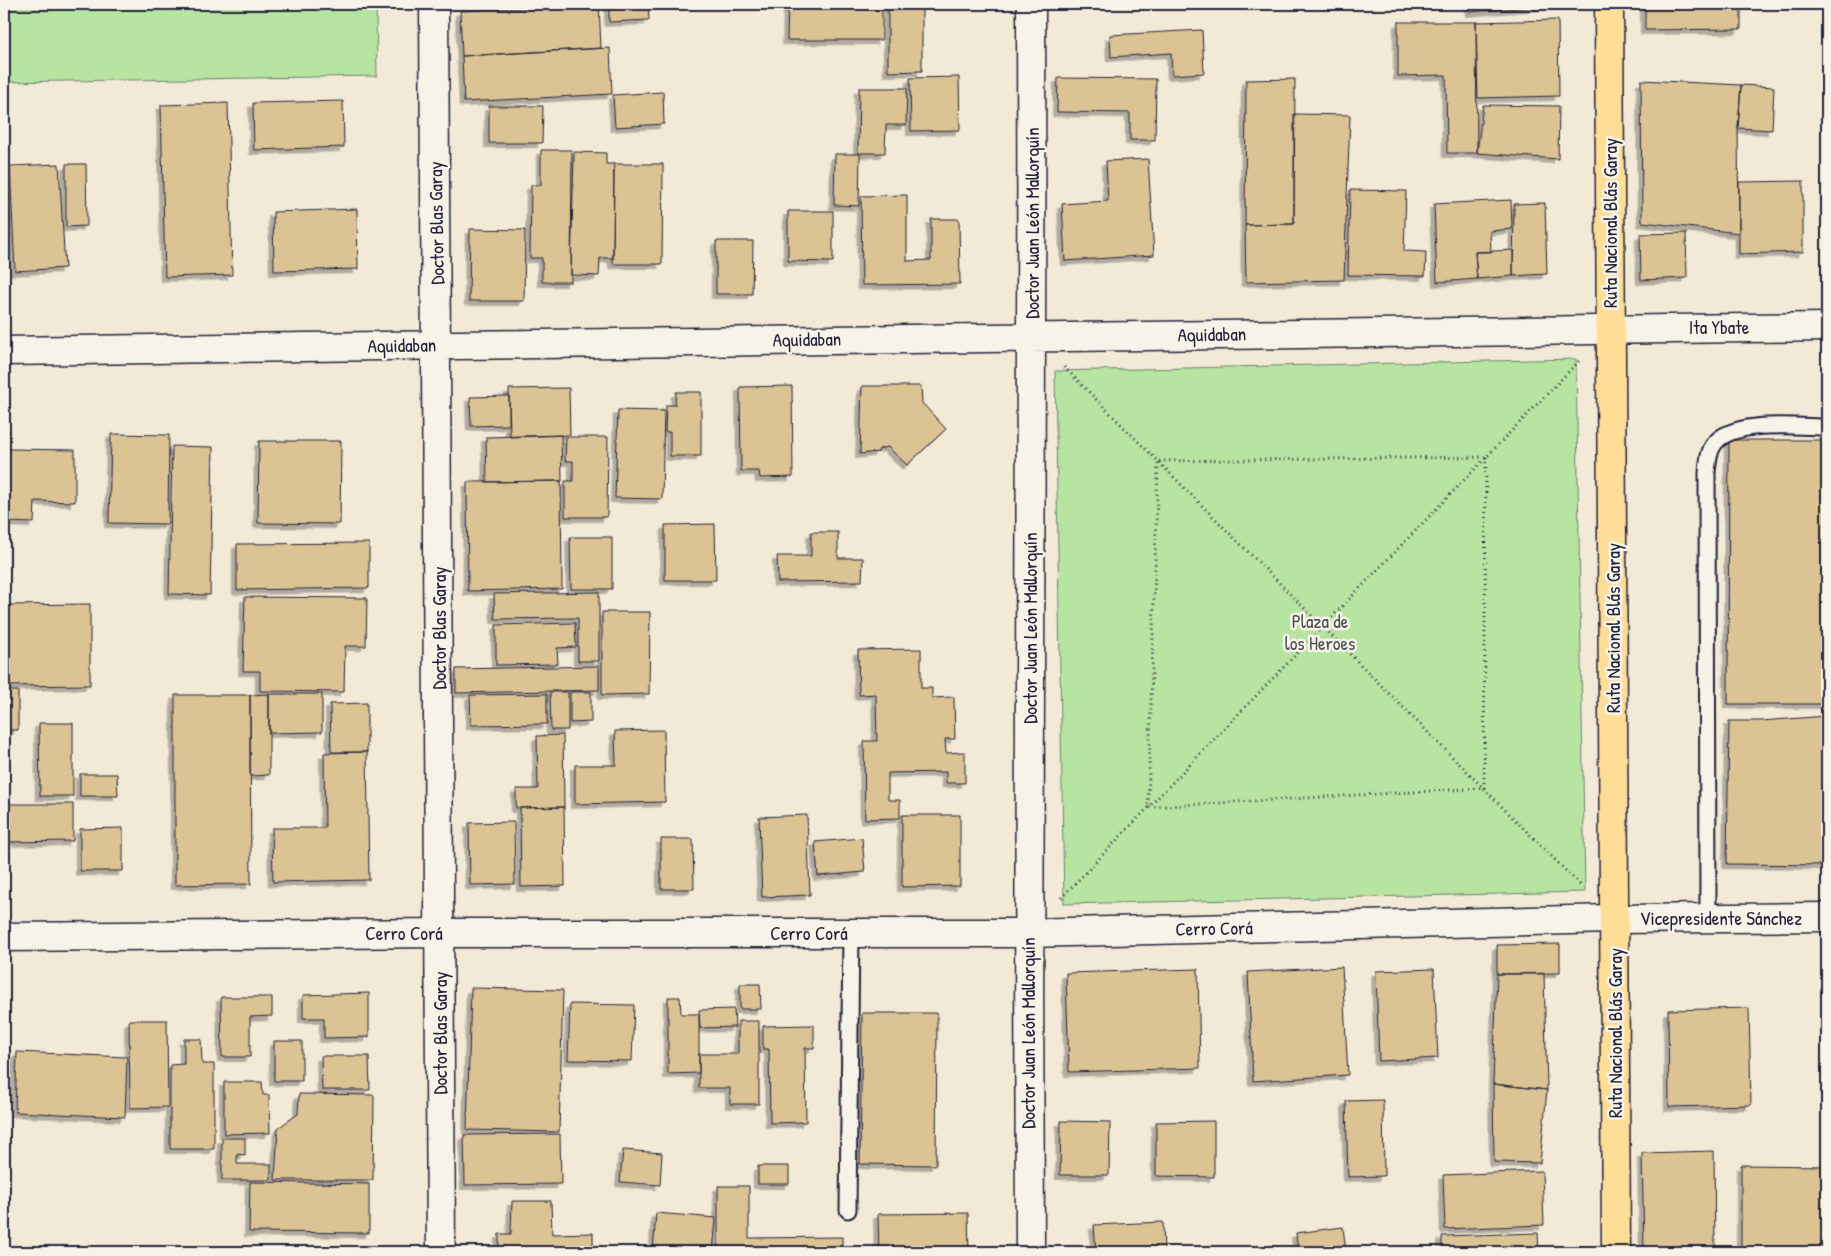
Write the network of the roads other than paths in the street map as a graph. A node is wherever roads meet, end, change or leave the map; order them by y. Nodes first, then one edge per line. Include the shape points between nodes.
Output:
1 (434, 4) edge
2 (1030, 4) edge
3 (1609, 4) edge
4 (1827, 327) edge
5 (1611, 328) junction
6 (1033, 336) junction
7 (438, 344) junction
8 (4, 351) edge
9 (1827, 427) edge
10 (1827, 917) edge
11 (1708, 918) junction
12 (1614, 919) junction
13 (440, 932) junction
14 (851, 933) junction
15 (1028, 933) junction
16 (4, 936) edge
17 (848, 1210) dead end
18 (441, 1252) edge
19 (1030, 1252) edge
20 (1616, 1252) edge

1 - 7 street, Doctor Blas Garay
2 - 6 street, Doctor Juan León Mallorquín
3 - 5 highway, Ruta Nacional Blás Garay
4 - 5 street, Ita Ybate
5 - 6 street, Aquidaban
5 - 12 highway, Ruta Nacional Blás Garay
6 - 7 street, Aquidaban
6 - 15 street, Doctor Juan León Mallorquín
7 - 8 street, Aquidaban
7 - 13 street, Doctor Blas Garay
9 - 11 lane via 1738,429 1722,436 1709,455
10 - 11 street, Vicepresidente Sánchez
11 - 12 street, Vicepresidente Sánchez
12 - 15 street, Cerro Corá
12 - 20 highway, Ruta Nacional Blás Garay
13 - 14 street, Cerro Corá
13 - 16 street, Cerro Corá
13 - 18 street, Doctor Blas Garay
14 - 15 street, Cerro Corá
14 - 17 lane
15 - 19 street, Doctor Juan León Mallorquín

